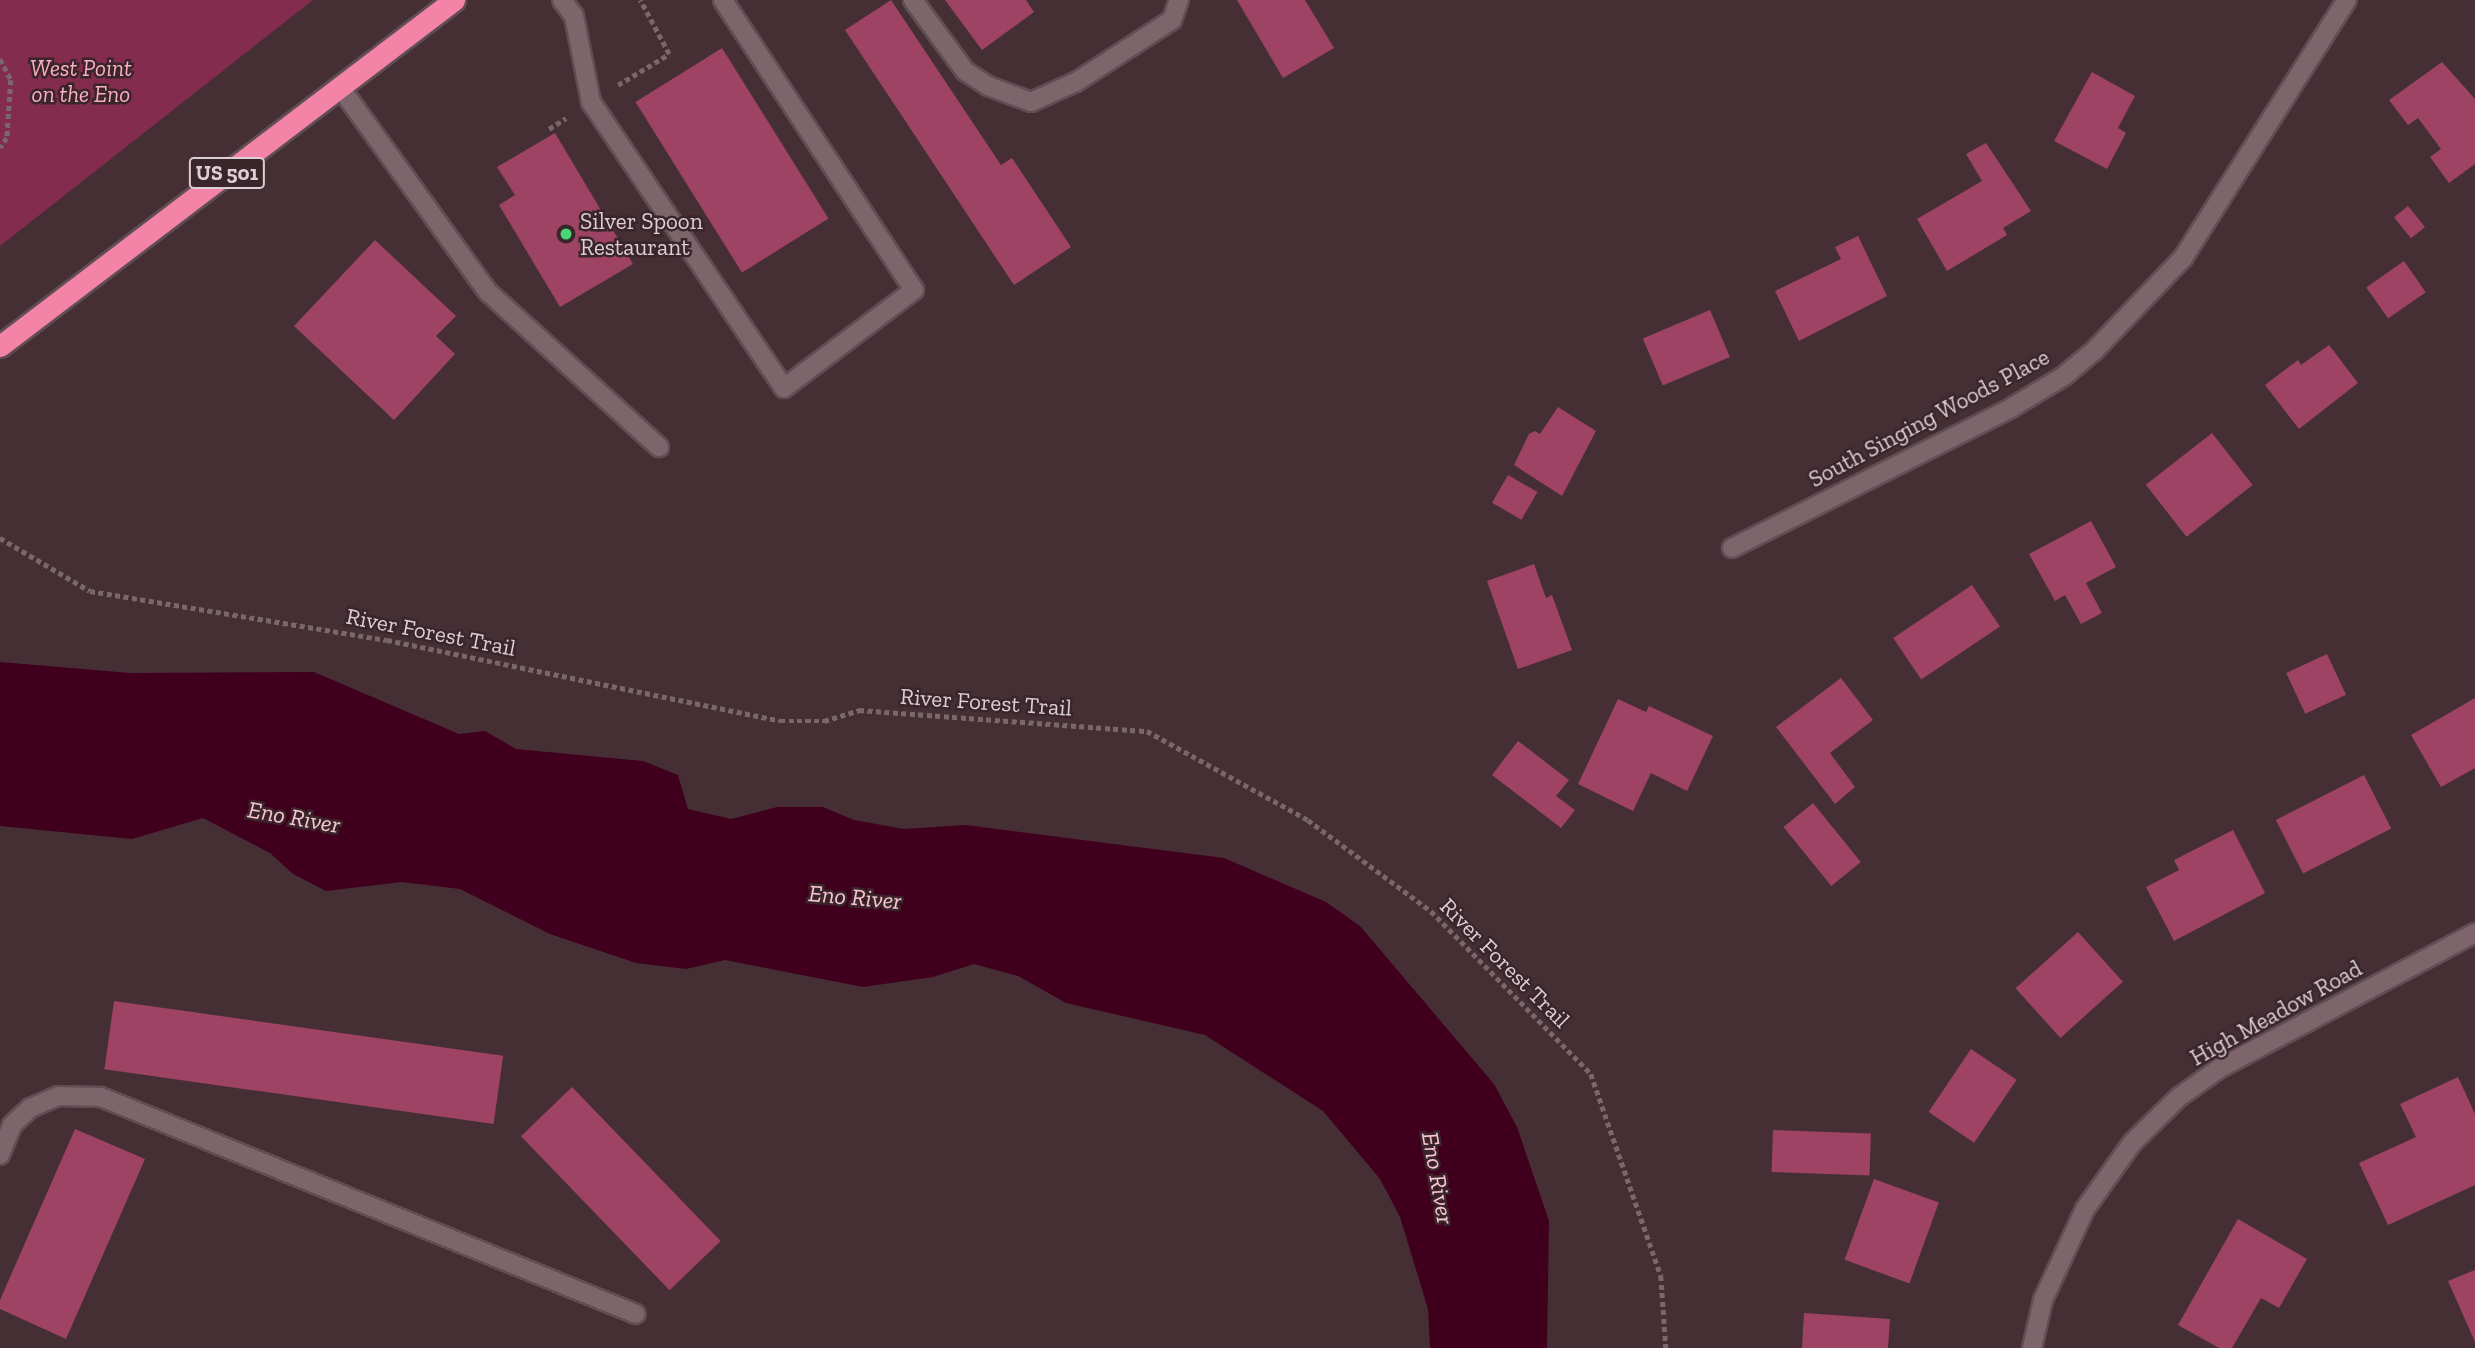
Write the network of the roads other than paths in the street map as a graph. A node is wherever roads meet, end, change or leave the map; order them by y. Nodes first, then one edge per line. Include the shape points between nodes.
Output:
1 (454, 0) edge
2 (562, 0) edge
3 (723, 0) edge
4 (913, 0) edge
5 (1179, 0) edge
6 (2347, 0) edge
7 (340, 87) junction
8 (0, 346) edge
9 (659, 447) dead end
10 (1732, 548) dead end
11 (2475, 933) edge
12 (0, 1155) edge
13 (636, 1314) dead end
14 (2032, 1348) edge

1 - 7 highway, US 501
2 - 3 street via 574,16 591,102 784,388 914,290
4 - 5 street via 965,71 988,86 1031,102 1076,82 1172,20
6 - 10 street, South Singing Woods Place via 2183,258 2094,351 2064,376 2011,408
7 - 8 highway, US 501
7 - 9 street via 488,292
11 - 14 street, High Meadow Road via 2220,1068 2179,1097 2132,1143 2085,1209 2043,1300
12 - 13 street via 12,1125 30,1108 58,1096 101,1097

